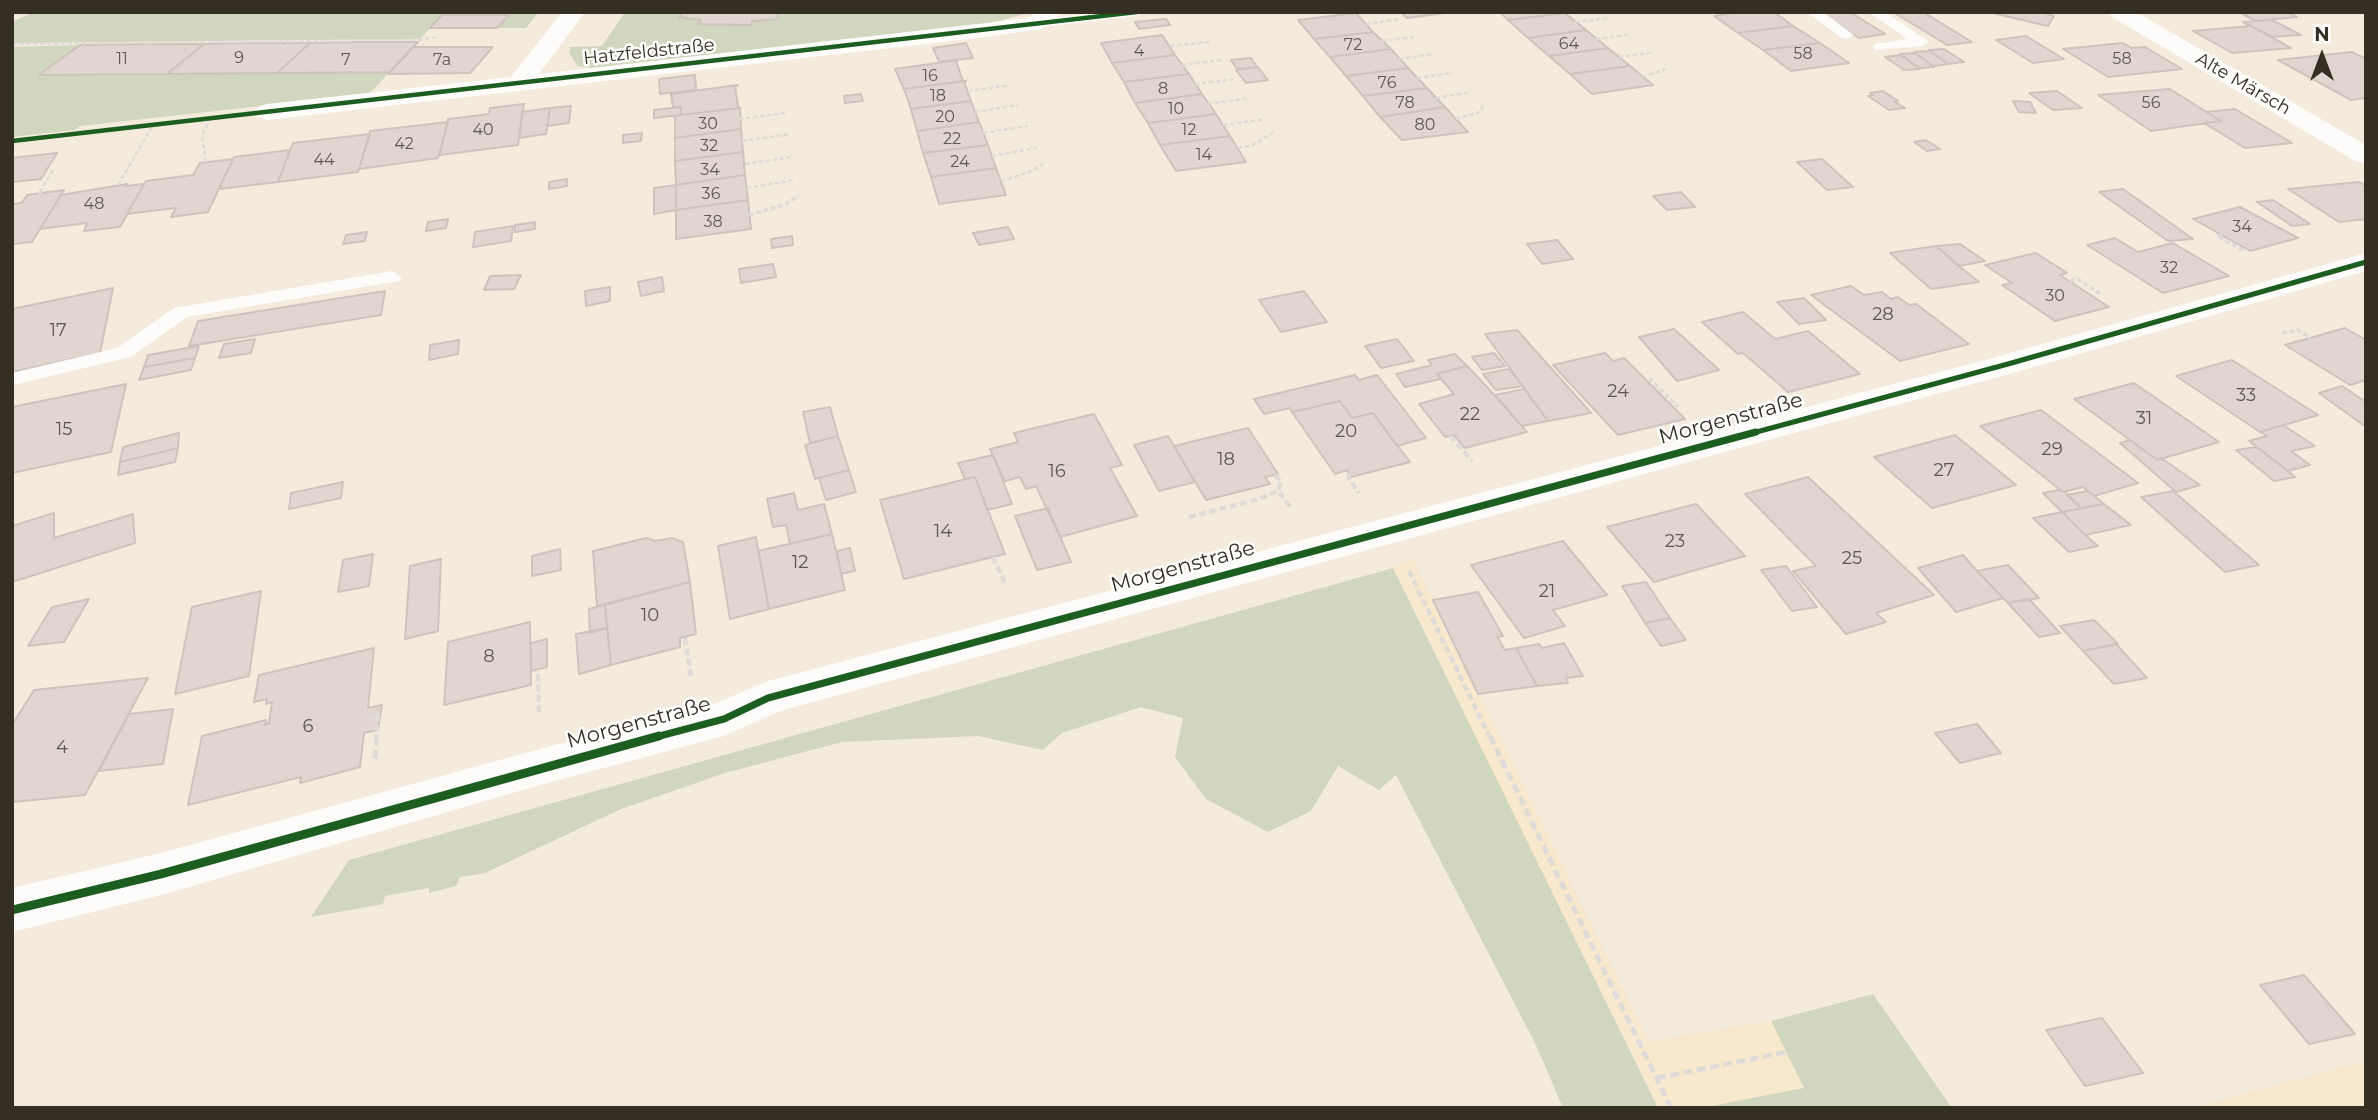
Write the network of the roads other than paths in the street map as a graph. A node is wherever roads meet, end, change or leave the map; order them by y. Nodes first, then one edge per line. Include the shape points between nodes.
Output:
1 (574, 12) edge
2 (1137, 12) edge
3 (1813, 12) edge
4 (1875, 12) edge
5 (2120, 12) edge
6 (1043, 18) edge
7 (1847, 35) dead end
8 (1880, 47) dead end
9 (520, 82) junction
10 (267, 112) dead end
11 (2366, 156) edge
12 (2366, 262) edge
13 (392, 277) dead end
14 (12, 379) edge
15 (12, 910) edge

1 - 9 street
2 - 6 lane, Hatzfeldstraße
3 - 7 lane
4 - 8 lane via 1922,42
5 - 11 street, Alte Märsch
6 - 9 street, Hatzfeldstraße
9 - 10 street, Hatzfeldstraße
12 - 15 street, Morgenstraße via 781,694 724,719 161,874
13 - 14 lane via 181,312 124,353

